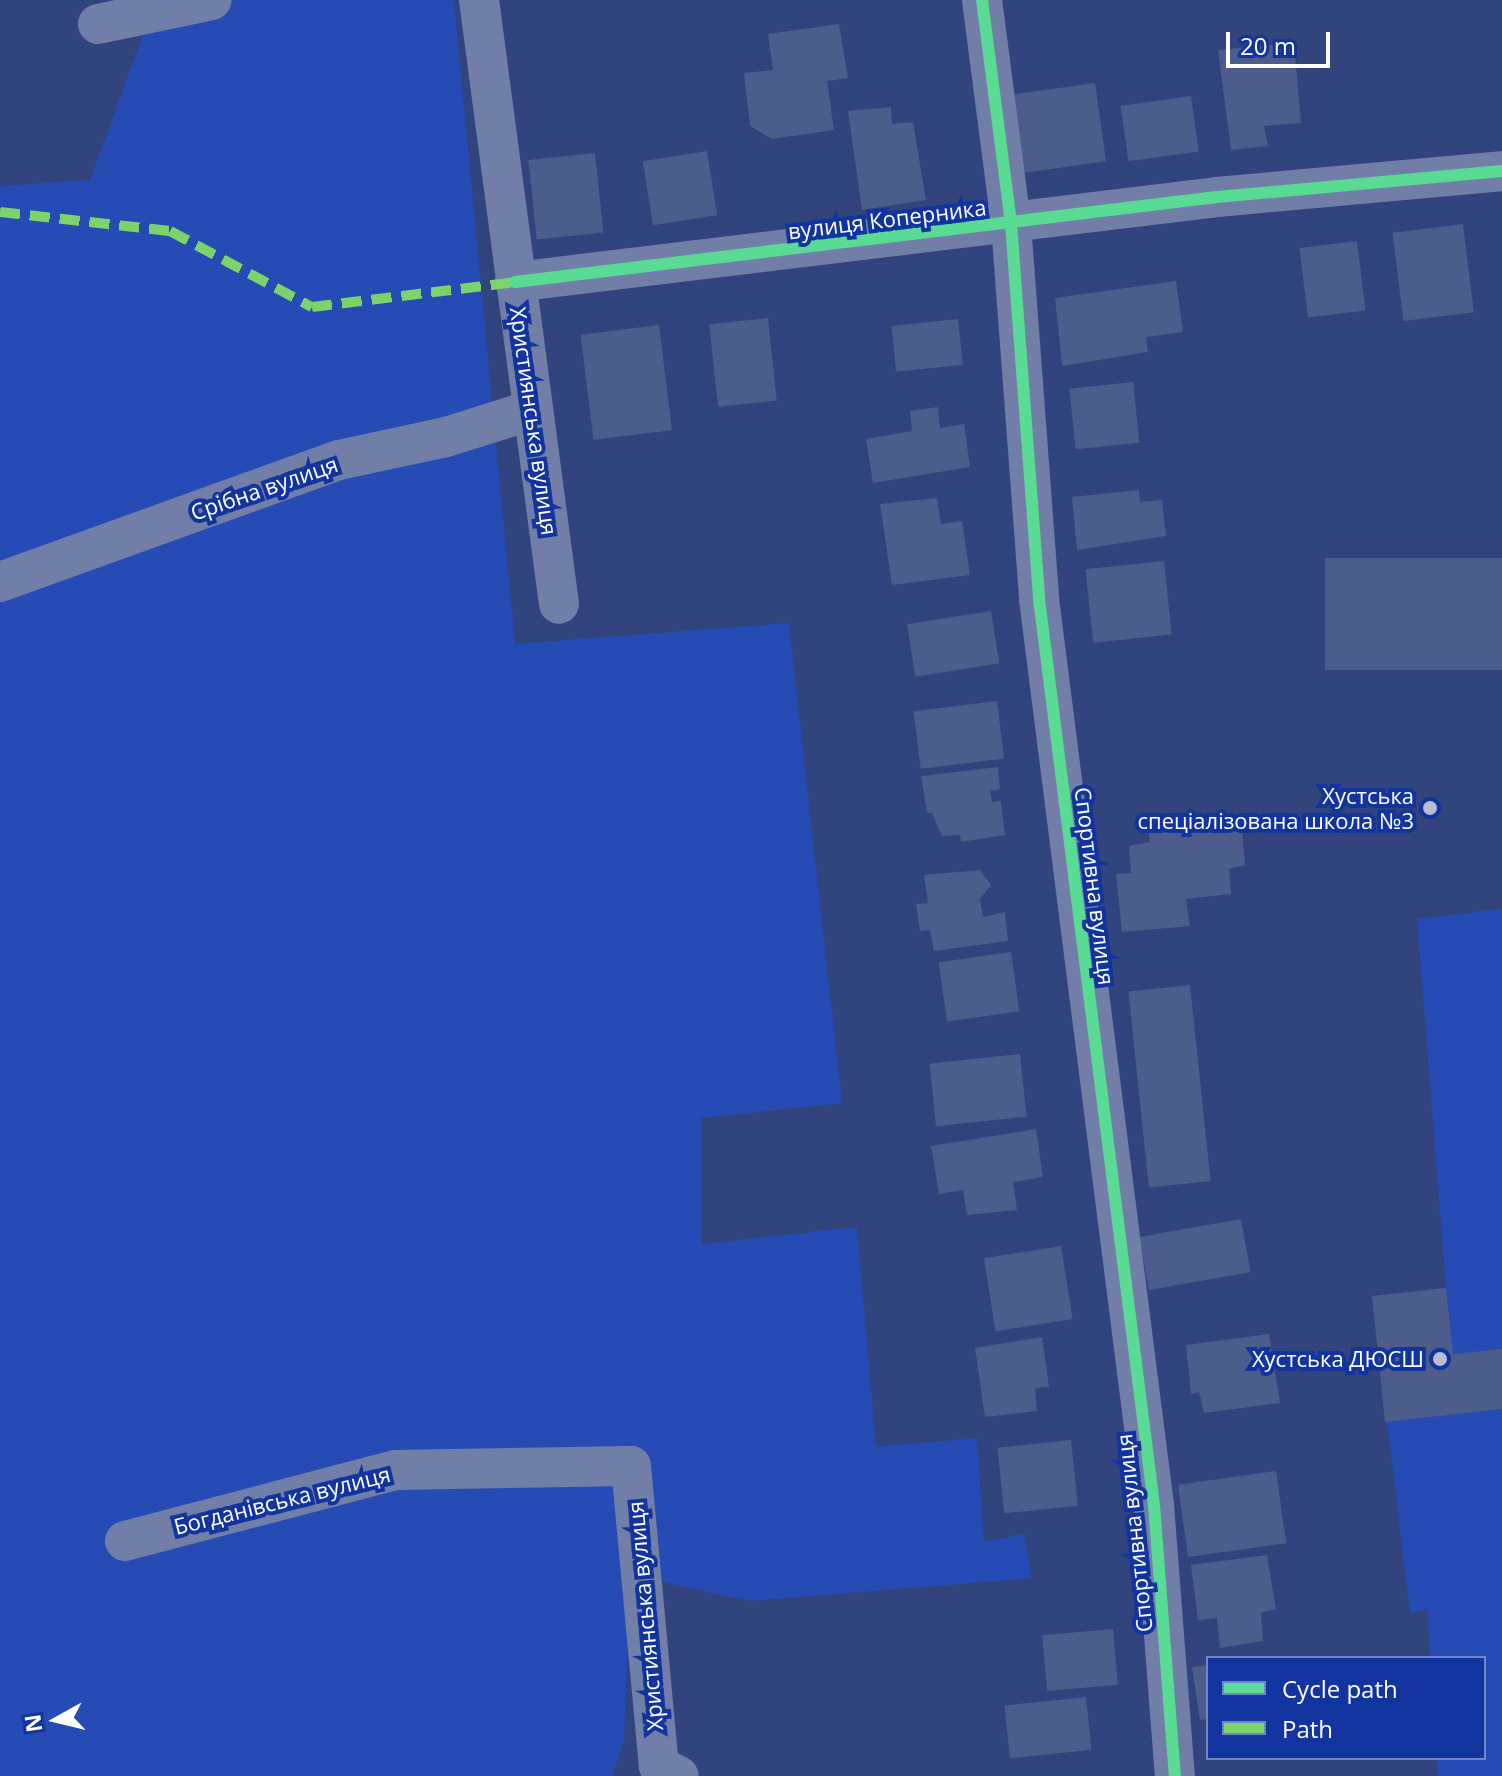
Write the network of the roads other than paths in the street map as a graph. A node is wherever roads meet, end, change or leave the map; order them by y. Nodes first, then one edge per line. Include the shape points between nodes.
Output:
1 (212, 0) edge
2 (479, 0) edge
3 (982, 0) edge
4 (98, 24) dead end
5 (1502, 171) edge
6 (1011, 224) junction
7 (515, 282) junction
8 (532, 410) junction
9 (0, 582) edge
10 (559, 604) dead end
11 (631, 1466) joint
12 (125, 1541) dead end
13 (669, 1771) edge
14 (1175, 1776) edge

1 - 4 street
2 - 7 street, Християнська вулиця
3 - 6 street, Спортивна вулиця
5 - 6 street, вулиця Коперника via 1217,197
6 - 7 street, вулиця Коперника
6 - 14 street, Спортивна вулиця via 1039,599 1154,1505
7 - 8 street, Християнська вулиця
8 - 9 street, Срібна вулиця via 446,437 339,460
8 - 10 street, Християнська вулиця
11 - 12 street, Богданівська вулиця via 396,1470
11 - 13 street, Християнська вулиця

